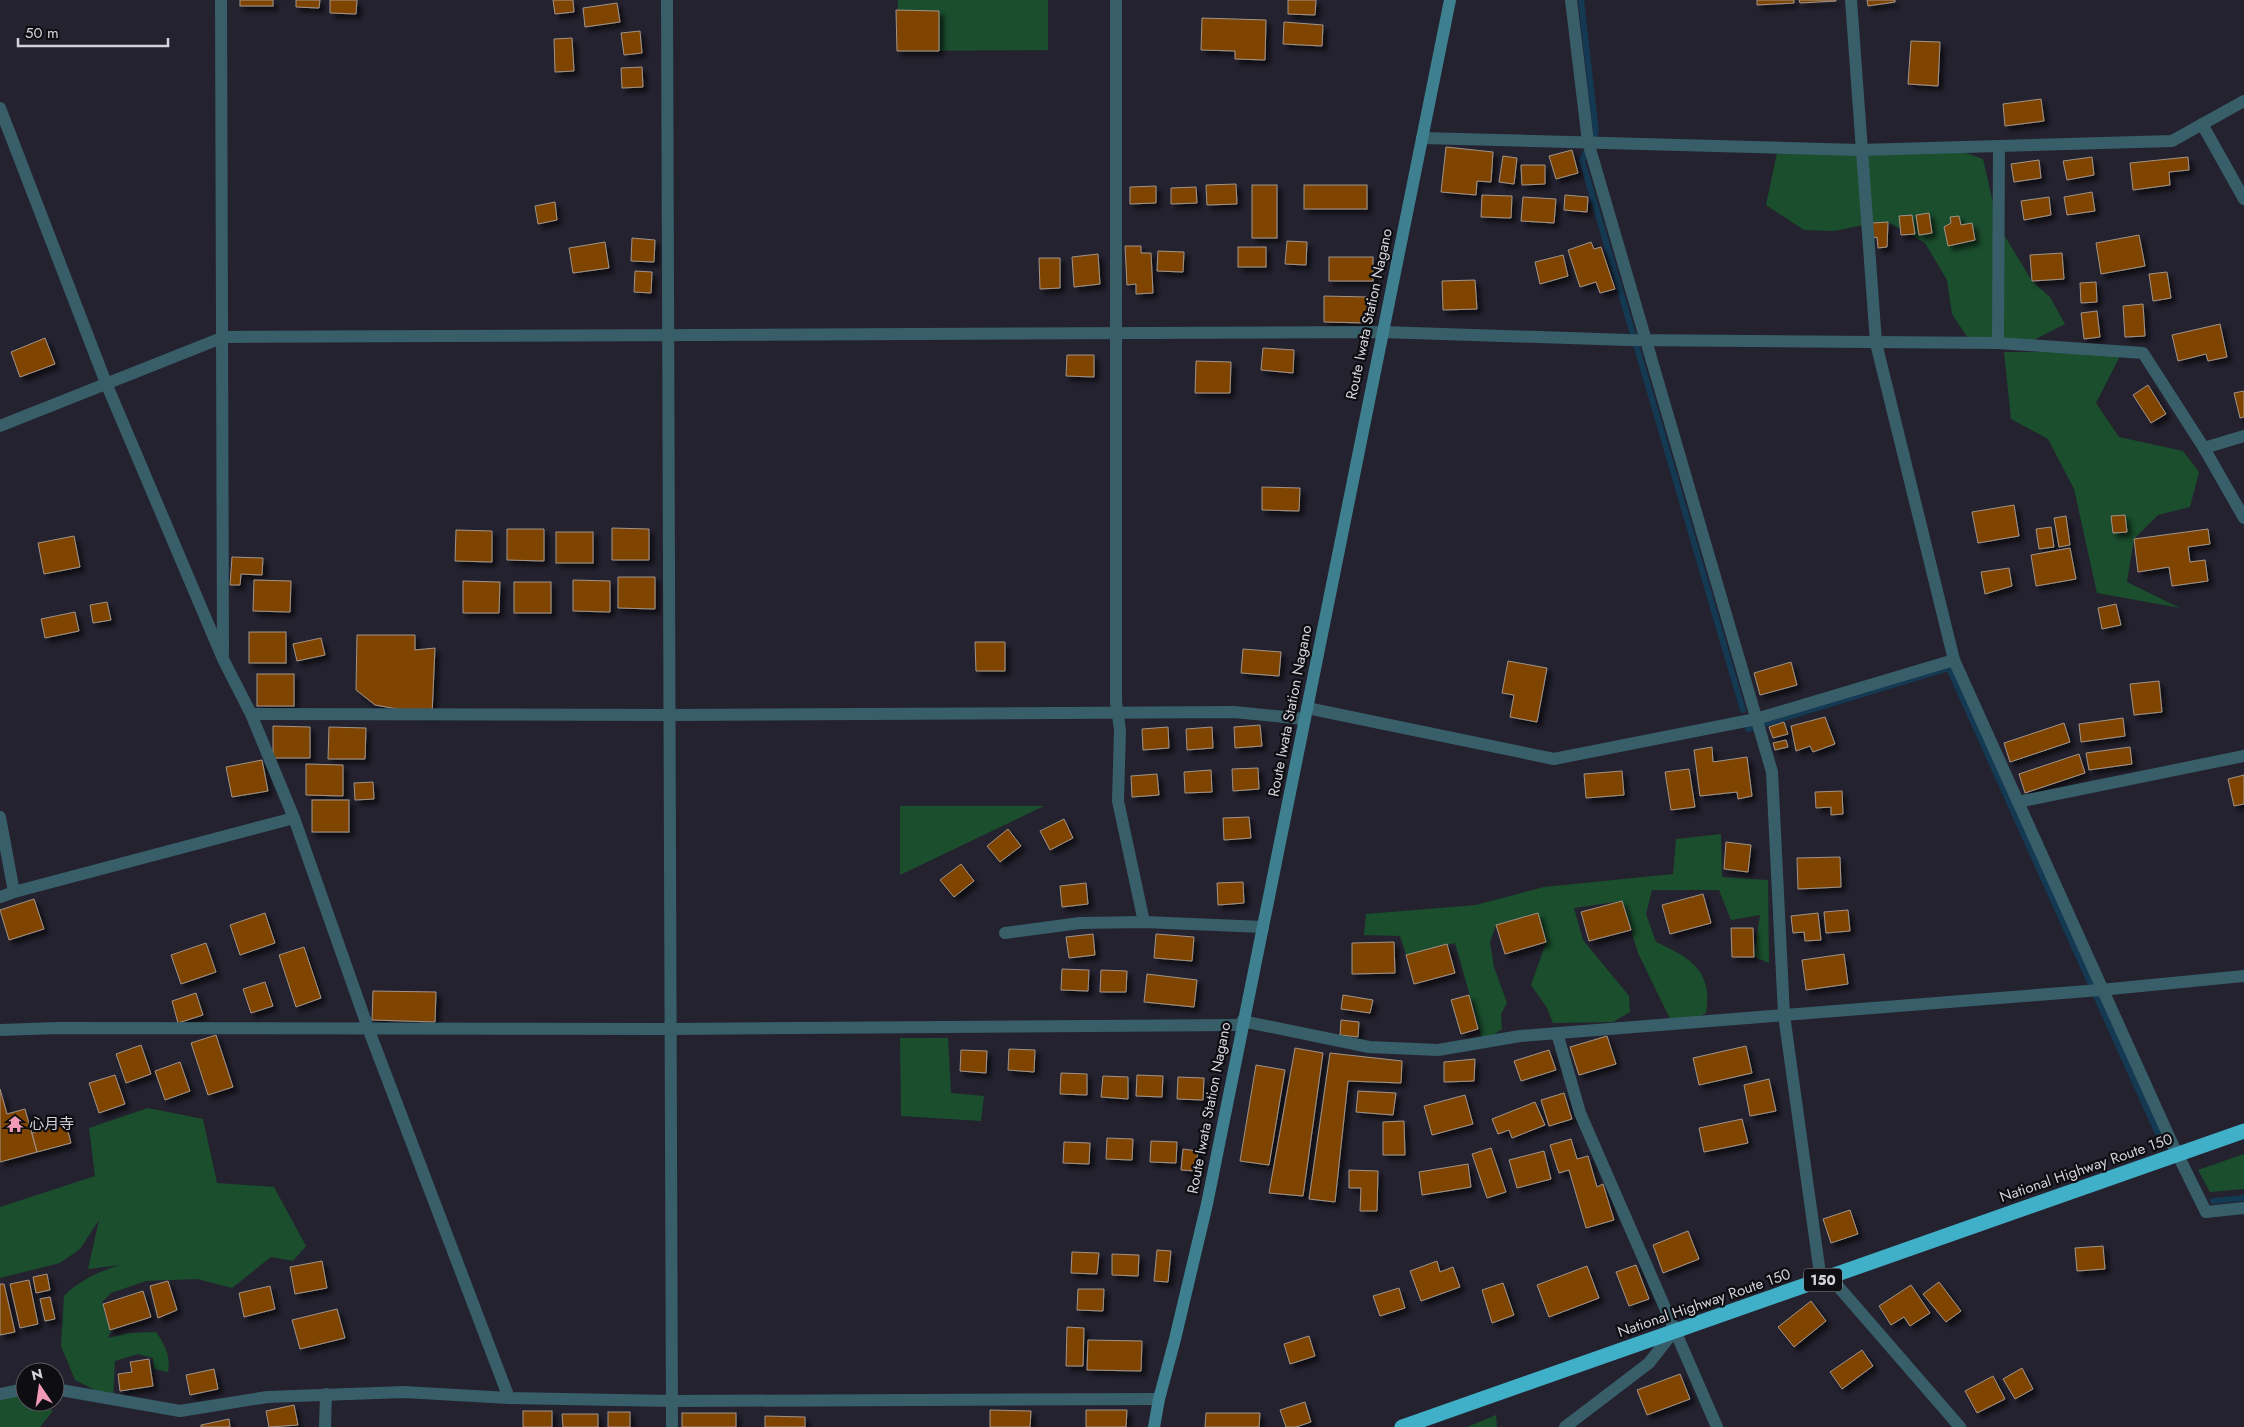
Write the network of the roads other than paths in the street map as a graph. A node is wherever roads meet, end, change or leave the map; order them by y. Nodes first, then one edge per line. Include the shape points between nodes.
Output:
1 (222, 0) edge
2 (667, 0) edge
3 (1116, 0) edge
4 (1450, 0) edge
5 (1572, 0) edge
6 (1851, 0) edge
7 (2244, 101) edge
8 (1, 111) edge
9 (2202, 124) junction
10 (1422, 138) junction
11 (1588, 142) junction
12 (1999, 146) junction
13 (1860, 150) junction
14 (2244, 198) edge
15 (1382, 332) junction
16 (1116, 333) junction
17 (669, 334) junction
18 (224, 337) junction
19 (1638, 340) junction
20 (1876, 342) junction
21 (1998, 344) junction
22 (106, 383) junction
23 (0, 426) edge
24 (2244, 436) edge
25 (2204, 448) junction
26 (2244, 518) edge
27 (223, 659) junction
28 (1954, 660) junction
29 (1116, 712) junction
30 (1306, 713) junction
31 (251, 714) junction
32 (670, 715) junction
33 (1758, 724) junction
34 (2244, 756) edge
35 (2018, 802) junction
36 (0, 817) edge
37 (294, 818) junction
38 (14, 892) junction
39 (0, 897) edge
40 (1144, 922) junction
41 (1263, 927) junction
42 (1006, 933) dead end
43 (2244, 976) edge
44 (2097, 990) junction
45 (1784, 1015) junction
46 (1242, 1023) junction
47 (368, 1028) junction
48 (671, 1029) junction
49 (0, 1030) edge
50 (1557, 1033) junction
51 (2244, 1131) edge
52 (2178, 1155) junction
53 (2244, 1208) edge
54 (1825, 1279) junction
55 (1674, 1331) junction
56 (15, 1391) edge
57 (65, 1391) edge
58 (0, 1394) edge
59 (326, 1394) junction
60 (509, 1398) junction
61 (1159, 1399) junction
62 (672, 1401) junction
63 (325, 1427) edge
64 (672, 1427) edge
65 (1154, 1427) edge
66 (1402, 1427) edge
67 (1565, 1427) edge
68 (1717, 1427) edge
69 (1960, 1427) edge

1 - 18 street
2 - 17 street
3 - 16 street
4 - 10 main road, Route Iwata Station Nagano
5 - 11 street
6 - 13 street
7 - 9 street
8 - 22 street
9 - 12 street via 2172,142
9 - 14 street
10 - 11 street
10 - 15 main road, Route Iwata Station Nagano
11 - 13 street
11 - 19 street
12 - 13 street
12 - 21 street
13 - 20 street
15 - 16 street
15 - 19 street
15 - 30 main road, Route Iwata Station Nagano
16 - 17 street
16 - 29 street
17 - 18 street
17 - 32 street
18 - 22 street
18 - 27 street
19 - 20 street
19 - 33 street
20 - 21 street
20 - 28 street
21 - 25 street via 2143,353
22 - 23 street
22 - 27 street
24 - 25 street
25 - 26 street
27 - 31 street
28 - 33 street
28 - 35 street
29 - 30 street
29 - 32 street
29 - 40 street via 1120,730 1118,801
30 - 33 street via 1554,759
30 - 41 main road, Route Iwata Station Nagano
31 - 32 street
31 - 37 street
32 - 48 street
33 - 45 street via 1772,772
34 - 35 street
35 - 44 street
36 - 38 street
37 - 38 street
37 - 47 street
38 - 39 street
40 - 41 street
40 - 42 street via 1080,923
41 - 46 main road, Route Iwata Station Nagano
43 - 44 street
44 - 45 street
44 - 52 street
45 - 50 street
45 - 54 street
46 - 48 street
46 - 50 street via 1369,1047 1438,1050
46 - 61 main road, Route Iwata Station Nagano via 1206,1204
47 - 48 street
47 - 49 street
47 - 60 street
48 - 62 street
50 - 55 street via 1580,1113
51 - 52 highway, National Highway Route 150 / 150
52 - 53 street via 2206,1212
52 - 54 highway, National Highway Route 150 / 150
54 - 55 highway, National Highway Route 150 / 150
54 - 69 street
55 - 66 highway, National Highway Route 150 / 150
55 - 67 street via 1649,1363
55 - 68 street
56 - 58 street
57 - 59 street via 180,1411 267,1397
59 - 60 street via 404,1392
59 - 63 street
60 - 62 street
61 - 62 street
61 - 65 main road, Route Iwata Station Nagano
62 - 64 street

